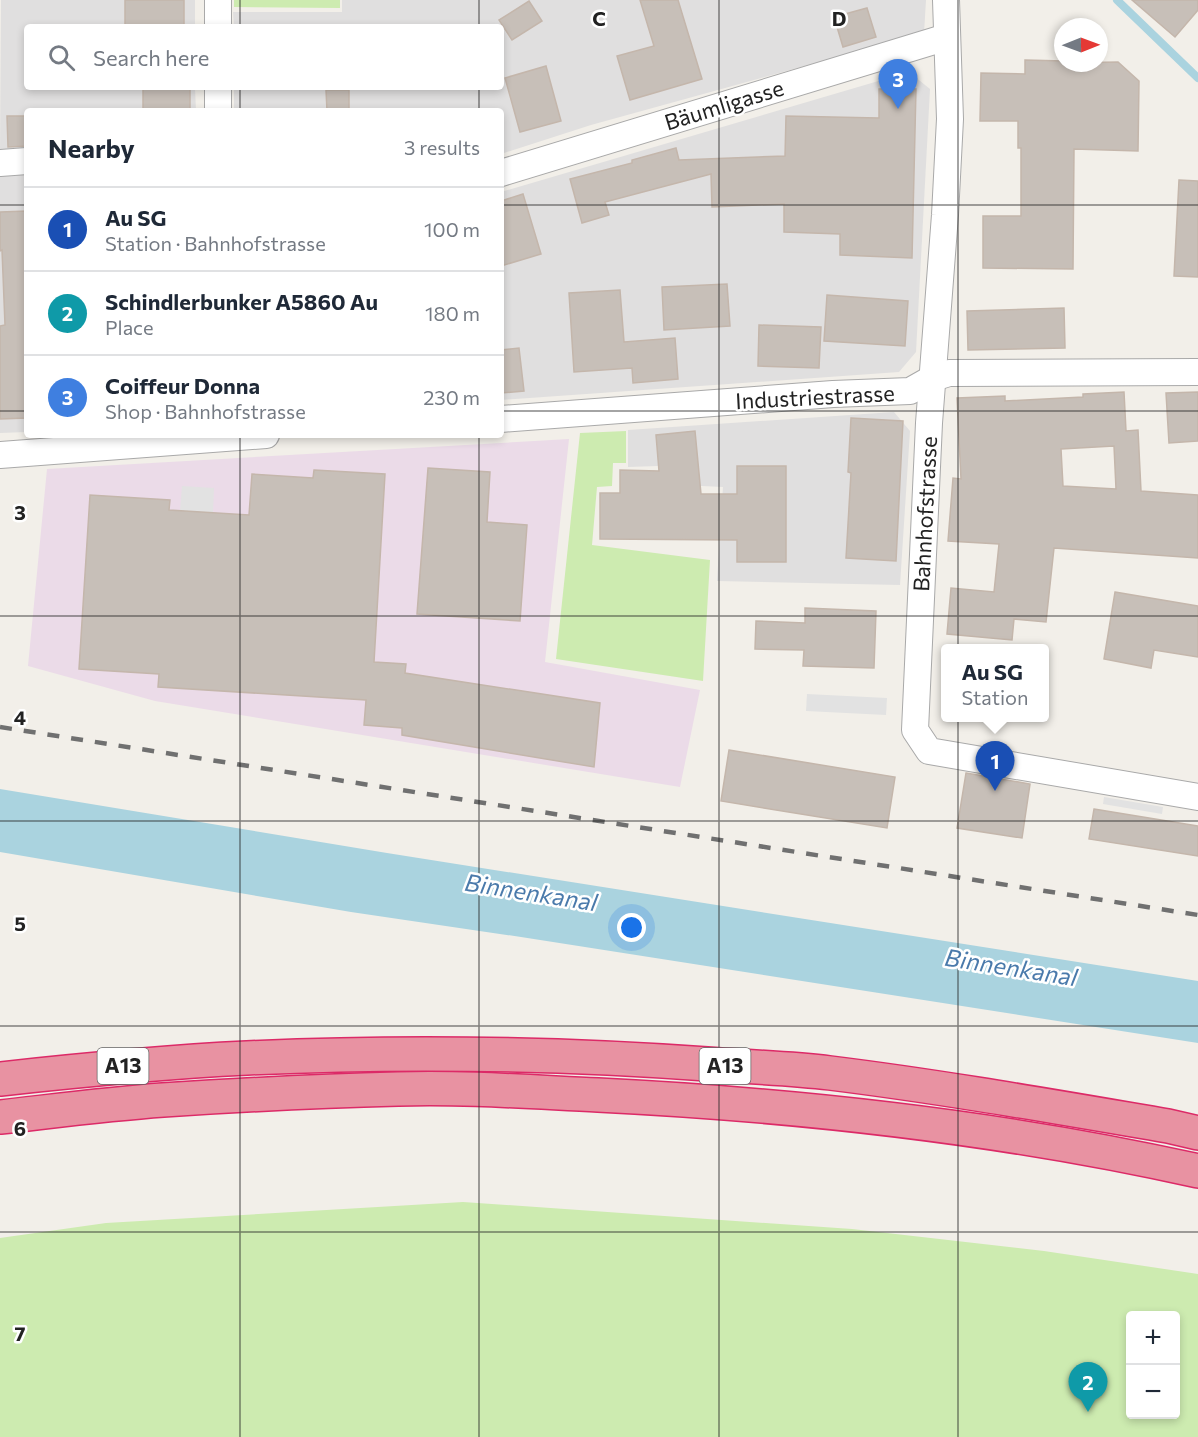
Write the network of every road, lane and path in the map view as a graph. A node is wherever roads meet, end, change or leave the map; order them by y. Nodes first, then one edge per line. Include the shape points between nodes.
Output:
1 (218, 0) edge
2 (946, 0) edge
3 (218, 24) edge
4 (946, 37) junction
5 (218, 90) edge
6 (218, 108) edge
7 (24, 161) edge
8 (0, 162) edge
9 (504, 172) edge
10 (1198, 372) edge
11 (933, 378) junction
12 (504, 419) edge
13 (208, 438) edge
14 (0, 455) edge
15 (1198, 797) edge
16 (0, 1079) edge
17 (161, 1100) junction
18 (0, 1117) edge
19 (1198, 1133) edge
20 (0, 1137) edge
21 (1198, 1171) edge

1 - 3 street
2 - 4 street, Bahnhofstrasse
4 - 9 street, Bäumligasse
4 - 11 street, Bahnhofstrasse via 950,119
5 - 6 street
7 - 8 street
10 - 11 street, Industriestrasse via 949,373
11 - 12 street, Industriestrasse via 910,391
11 - 15 street, Bahnhofstrasse via 915,730 929,751
13 - 14 street
16 - 19 highway, A13 via 247,1058 535,1055 828,1073 976,1093
17 - 18 highway, A13
17 - 20 highway, A13 via 114,1126
17 - 21 highway, A13 via 401,1089 669,1099 818,1110 963,1127

